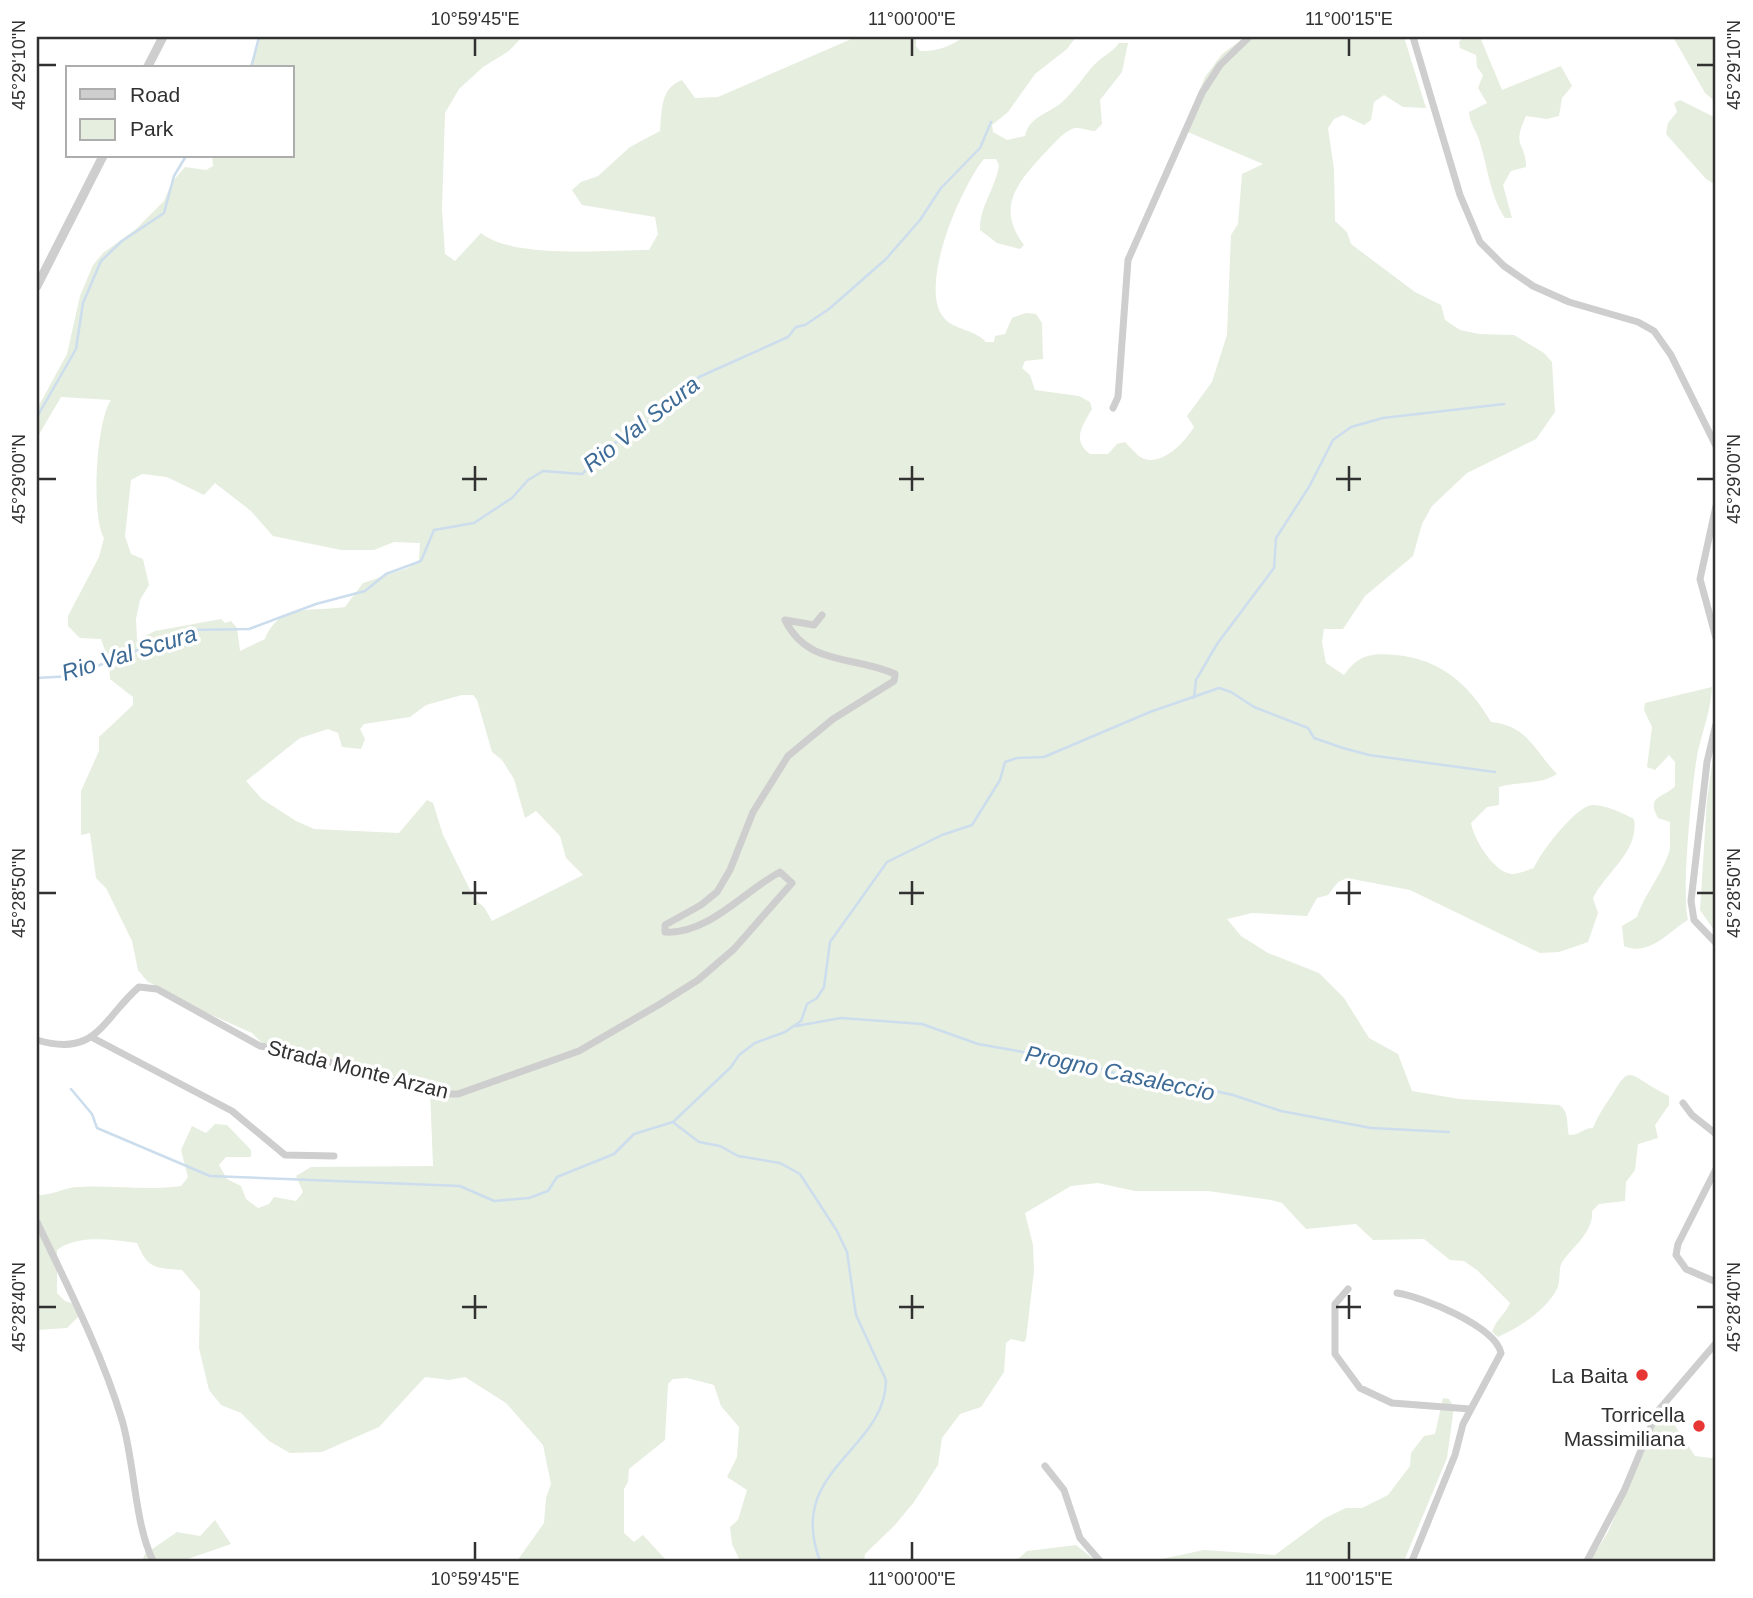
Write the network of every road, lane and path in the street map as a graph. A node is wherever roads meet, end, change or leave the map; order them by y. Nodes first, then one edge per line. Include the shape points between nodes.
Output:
1 (163, 37) edge
2 (1249, 37) edge
3 (1413, 37) edge
4 (149, 66) edge
5 (102, 158) edge
6 (37, 286) edge
7 (1113, 408) dead end
8 (1716, 446) edge
9 (1716, 506) edge
10 (822, 615) dead end
11 (1716, 638) edge
12 (1716, 724) edge
13 (1716, 943) edge
14 (93, 1038) junction
15 (37, 1040) edge
16 (1683, 1103) dead end
17 (1716, 1134) edge
18 (334, 1156) dead end
19 (1716, 1169) edge
20 (37, 1223) edge
21 (1716, 1282) edge
22 (1348, 1289) dead end
23 (1397, 1293) dead end
24 (1716, 1343) edge
25 (1470, 1409) junction
26 (1045, 1466) dead end
27 (153, 1561) edge
28 (1100, 1561) edge
29 (1412, 1561) edge
30 (1587, 1561) edge

1 - 4 street
2 - 7 street via 1220,65 1202,93 1128,260 1118,397
3 - 8 street via 1460,195 1480,242 1533,286 1654,331 1671,355
5 - 6 street
9 - 11 street via 1700,579
10 - 14 street, Strada Monte Arzan via 814,625 785,620 794,638 816,653 883,668 895,674 894,681 833,719 788,756 752,812 717,892 665,925 665,932 681,933 743,899 780,872 792,883 741,941 698,980 579,1051 449,1094 384,1080 312,1055 260,1046 156,989 139,987
12 - 13 street via 1707,762 1691,901 1694,919
14 - 15 street via 73,1044
14 - 18 street via 232,1111 285,1155
16 - 17 street
19 - 21 street via 1676,1255 1686,1269
20 - 27 street via 111,1386
22 - 25 street via 1335,1304 1335,1354 1360,1388 1392,1403
23 - 25 street via 1437,1303 1499,1345 1501,1353
24 - 30 street via 1657,1412 1624,1491
25 - 29 street
26 - 28 street via 1064,1490 1080,1538

